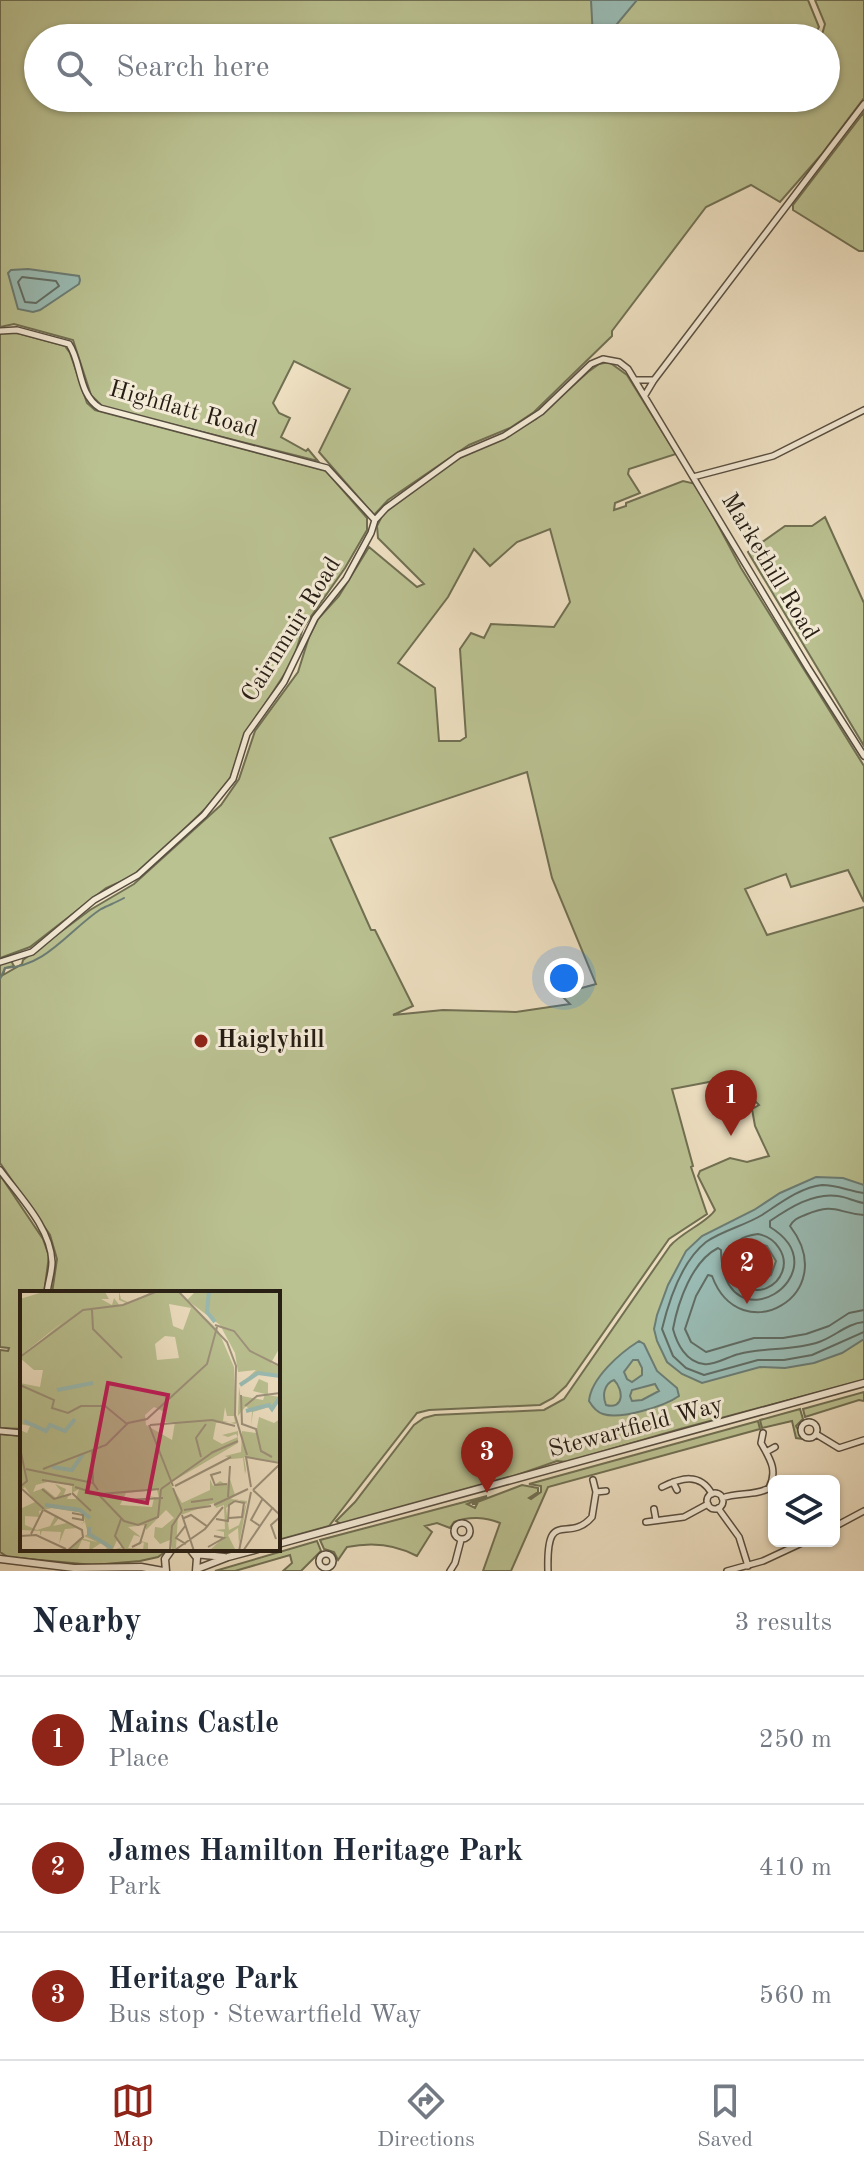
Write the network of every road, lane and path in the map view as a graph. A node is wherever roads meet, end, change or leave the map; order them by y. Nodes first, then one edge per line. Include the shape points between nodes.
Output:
1 (864, 104) edge
2 (0, 331) edge
3 (636, 380) junction
4 (654, 380) junction
5 (645, 396) junction
6 (864, 410) edge
7 (693, 477) junction
8 (375, 520) junction
9 (864, 756) edge
10 (0, 962) edge
11 (0, 1170) edge
12 (47, 1291) edge
13 (864, 1383) edge
14 (0, 1431) edge
15 (20, 1433) edge
16 (763, 1433) dead end
17 (816, 1434) dead end
18 (864, 1440) edge
19 (775, 1447) dead end
20 (766, 1452) junction
21 (593, 1480) dead end
22 (673, 1482) junction
23 (662, 1487) dead end
24 (677, 1490) dead end
25 (606, 1491) dead end
26 (596, 1492) junction
27 (712, 1494) junction
28 (722, 1498) junction
29 (708, 1504) junction
30 (718, 1508) junction
31 (654, 1509) dead end
32 (864, 1511) edge
33 (656, 1520) junction
34 (646, 1522) dead end
35 (840, 1524) edge
36 (461, 1540) dead end
37 (280, 1543) edge
38 (792, 1547) edge
39 (171, 1551) edge
40 (250, 1551) edge
41 (193, 1552) edge
42 (228, 1557) junction
43 (0, 1559) edge
44 (165, 1559) junction
45 (332, 1566) dead end
46 (748, 1566) junction
47 (141, 1567) junction
48 (196, 1570) edge
49 (165, 1571) edge
50 (342, 1571) edge
51 (450, 1571) edge
52 (548, 1571) edge
53 (727, 1571) edge

1 - 4 street
2 - 8 street, Highflatt Road via 28,332 69,344 86,392 100,408 327,468
3 - 4 street
3 - 5 street, Cairnmuir Road
3 - 8 street, Cairnmuir Road via 619,362 603,359 591,364 541,412 504,436 459,455
4 - 5 street
5 - 7 street, Markethill Road
6 - 7 street via 773,456
7 - 9 street, Markethill Road
8 - 10 street, Cairnmuir Road via 346,579 315,618 284,682 247,734 233,779 204,815 138,875 94,900 32,952
11 - 12 street via 37,1220 50,1248
13 - 37 street, Stewartfield Way
14 - 15 street
16 - 20 street
17 - 18 street via 839,1448
19 - 20 street
20 - 28 street via 774,1469 769,1488
21 - 26 street
22 - 23 street
22 - 24 street
22 - 27 street via 695,1479
25 - 26 street
26 - 52 street via 588,1522 557,1530 548,1541
27 - 28 street
27 - 29 street
28 - 30 street
29 - 30 street
29 - 33 street via 684,1517
30 - 46 street via 739,1537
31 - 33 street
32 - 35 street
33 - 34 street
36 - 51 street
38 - 46 street
39 - 44 street
40 - 42 street
41 - 42 street
41 - 48 street
42 - 48 street
43 - 47 street via 74,1568
44 - 47 street
44 - 49 street
45 - 50 street
46 - 53 street
47 - 49 street

